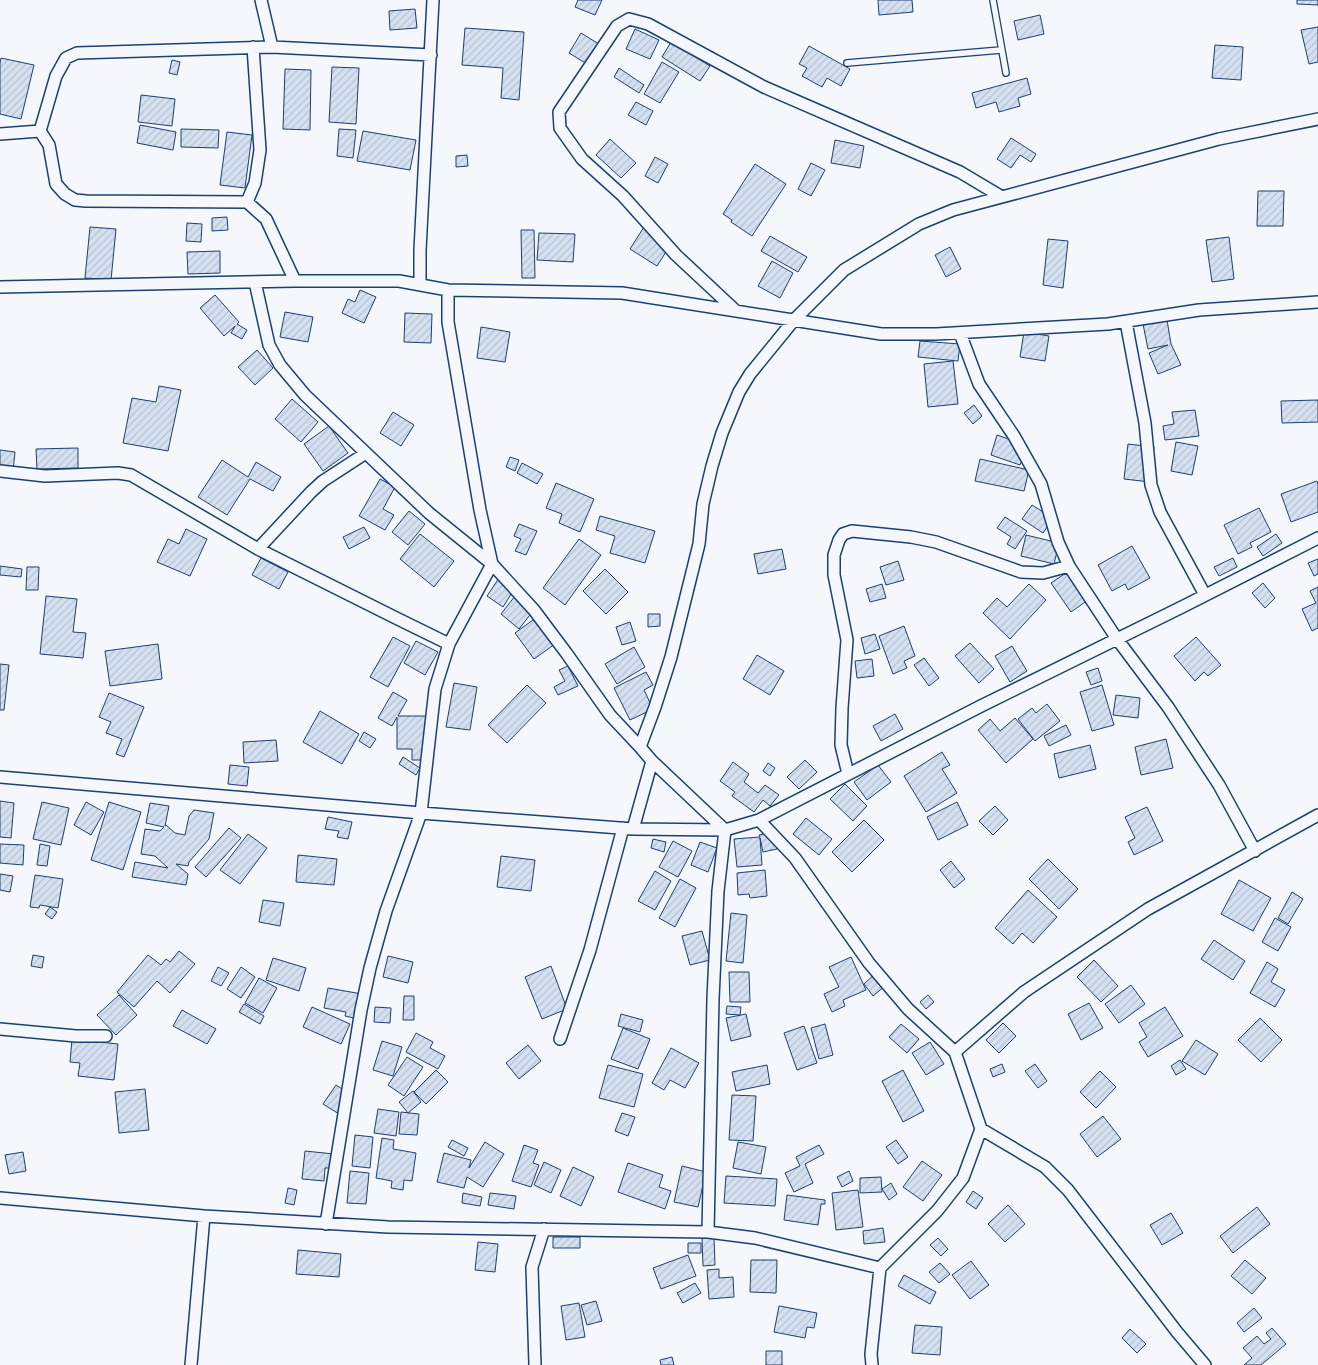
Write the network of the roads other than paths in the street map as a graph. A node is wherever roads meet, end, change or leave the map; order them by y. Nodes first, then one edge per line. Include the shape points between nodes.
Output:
1 (261, 0) edge
2 (433, 0) edge
3 (993, 0) edge
4 (272, 46) junction
5 (253, 47) junction
6 (1001, 50) junction
7 (430, 55) junction
8 (847, 63) dead end
9 (1006, 73) dead end
10 (1318, 119) edge
11 (40, 131) junction
12 (0, 134) edge
13 (1002, 197) junction
14 (247, 202) junction
15 (295, 280) junction
16 (255, 282) junction
17 (420, 285) junction
18 (0, 287) edge
19 (448, 290) junction
20 (1318, 302) edge
21 (736, 311) junction
22 (794, 320) junction
23 (1126, 322) junction
24 (960, 332) junction
25 (366, 454) junction
26 (0, 471) edge
27 (1318, 538) edge
28 (258, 549) junction
29 (492, 564) junction
30 (1068, 566) junction
31 (1205, 595) junction
32 (1117, 639) junction
33 (449, 644) junction
34 (640, 747) junction
35 (652, 761) junction
36 (848, 774) junction
37 (0, 777) edge
38 (421, 813) junction
39 (759, 820) junction
40 (1316, 820) edge
41 (628, 828) junction
42 (725, 830) junction
43 (1256, 851) junction
44 (0, 1029) edge
45 (106, 1036) dead end
46 (560, 1039) dead end
47 (955, 1052) junction
48 (981, 1129) junction
49 (0, 1198) edge
50 (204, 1216) junction
51 (326, 1224) junction
52 (544, 1229) junction
53 (708, 1232) junction
54 (880, 1268) junction
55 (191, 1365) edge
56 (535, 1365) edge
57 (872, 1365) edge
58 (1205, 1365) edge

1 - 4 street
2 - 7 street
3 - 6 lane
4 - 5 street
4 - 7 street
5 - 11 street via 76,53 66,58 56,76
5 - 14 street via 260,150 255,183
6 - 8 lane
6 - 9 lane
7 - 17 street
10 - 13 street via 1219,139
11 - 12 street
11 - 14 street via 49,145 56,184 75,200
13 - 21 street via 960,172 764,87 648,24 629,19 617,26 559,112 560,128 582,160 623,196 676,255
13 - 22 street via 953,210 919,224 844,270
14 - 15 street via 266,219
15 - 16 street
15 - 17 street via 398,281
16 - 18 street
16 - 25 street via 269,345 280,365 305,395
17 - 19 street
19 - 21 street via 622,293
19 - 29 street via 448,322
20 - 23 street via 1199,310
21 - 22 street
22 - 24 street via 881,334
22 - 34 street via 750,374 722,433 703,504 700,544 671,657
23 - 24 street
23 - 31 street via 1145,423 1151,485 1160,512
24 - 30 street via 979,384 1041,484
25 - 28 street via 323,481
25 - 29 street via 429,514
26 - 28 street via 45,476 131,475
27 - 31 street
28 - 33 street
29 - 33 street
29 - 34 street via 534,610 610,716
30 - 32 street
30 - 36 street via 1043,573 1021,572 936,542 852,531 844,534 834,555 834,575 847,640 841,745
31 - 32 street
32 - 36 street
32 - 43 street via 1168,707 1219,785
33 - 38 street via 435,689
34 - 35 street
35 - 41 street
35 - 42 street
36 - 39 street
37 - 38 street
38 - 41 street
38 - 51 street via 386,911 370,968
39 - 42 street
39 - 47 street via 795,858 875,970 908,1009
40 - 43 street
41 - 42 street
41 - 46 street
42 - 53 street via 718,891
43 - 47 street via 1148,909 1024,992
44 - 45 street
47 - 48 street
48 - 54 street via 963,1178 937,1211
48 - 58 street via 1045,1167 1062,1184
49 - 50 street
50 - 51 street
50 - 55 street
51 - 52 street
52 - 53 street
52 - 56 street via 532,1267
53 - 54 street via 755,1238
54 - 57 street

